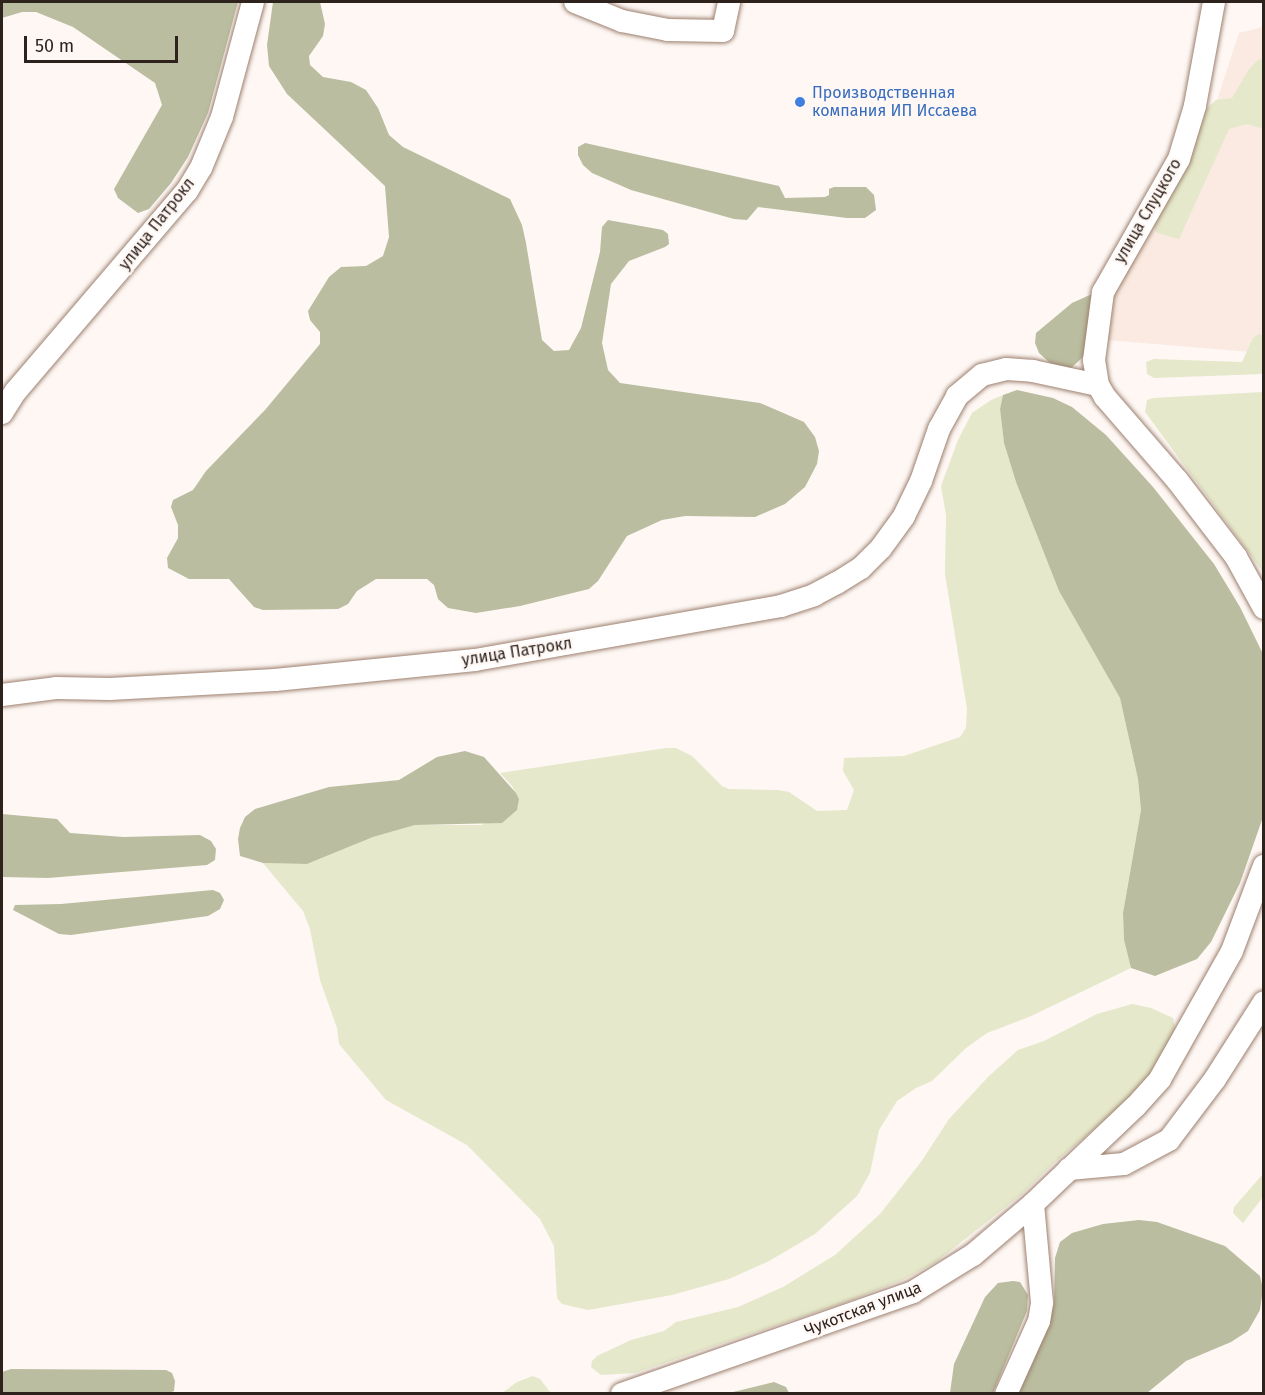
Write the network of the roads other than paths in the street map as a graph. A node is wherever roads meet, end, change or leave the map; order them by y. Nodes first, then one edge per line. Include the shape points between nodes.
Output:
1 (253, 2) edge
2 (575, 2) edge
3 (729, 2) edge
4 (1214, 2) edge
5 (1098, 385) junction
6 (2, 413) edge
7 (1263, 608) edge
8 (2, 695) edge
9 (1263, 866) edge
10 (1263, 1002) edge
11 (1069, 1169) junction
12 (1033, 1204) junction
13 (621, 1394) edge
14 (1006, 1394) edge

1 - 6 street, улица Патрокл via 222,117 196,175 166,216 16,391
2 - 3 street via 622,21 668,30 723,31
4 - 5 street, улица Слуцкого via 1195,106 1179,159 1103,292 1095,360
5 - 7 street via 1236,557
5 - 8 street, улица Патрокл via 1034,371 1006,369 982,375 957,396 939,429 904,516 881,548 861,568 837,583 781,606 464,661 275,680 56,688
9 - 11 street, Чукотская улица via 1232,951 1160,1079
10 - 11 street via 1215,1079 1169,1140 1124,1164
11 - 12 street, Чукотская улица
12 - 13 street, Чукотская улица via 973,1255 913,1292
12 - 14 street via 1042,1303 1039,1321

